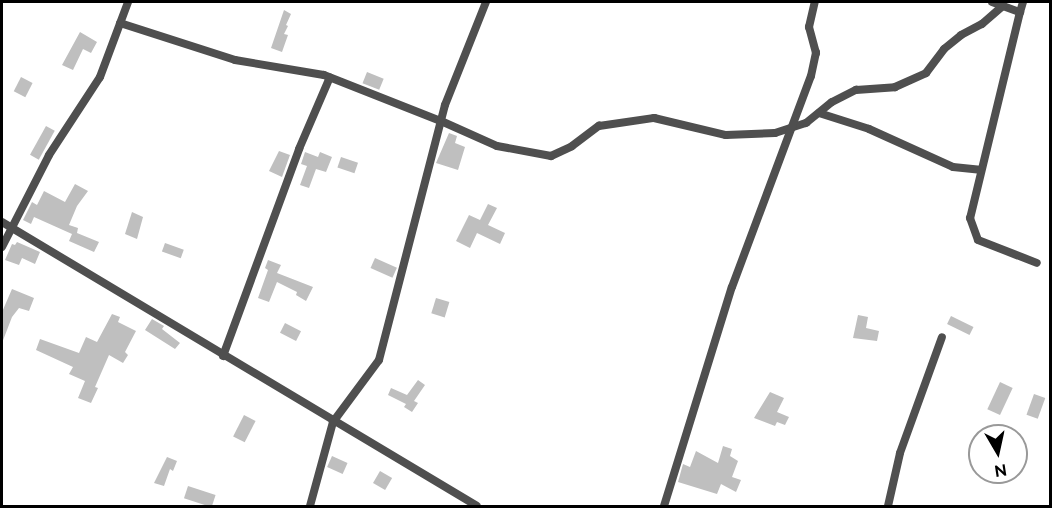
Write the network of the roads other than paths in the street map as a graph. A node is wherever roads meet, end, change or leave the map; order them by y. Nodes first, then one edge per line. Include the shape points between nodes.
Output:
1 (128, 2) edge
2 (486, 2) edge
3 (815, 2) edge
4 (992, 2) edge
5 (1023, 2) edge
6 (1003, 6) junction
7 (1020, 12) junction
8 (120, 22) junction
9 (330, 77) junction
10 (819, 112) junction
11 (441, 121) junction
12 (794, 127) junction
13 (980, 170) junction
14 (2, 222) edge
15 (11, 227) junction
16 (2, 247) edge
17 (1037, 263) dead end
18 (942, 337) dead end
19 (224, 356) junction
20 (333, 422) junction
21 (310, 507) edge
22 (477, 507) edge
23 (664, 507) edge
24 (888, 507) edge

1 - 8 street
2 - 11 street
3 - 12 street via 809,27 816,53
4 - 6 street
5 - 7 street
6 - 7 street
6 - 10 street via 944,49 926,73 895,87 856,90
7 - 13 street
8 - 9 street via 236,60
8 - 15 street via 100,77 50,155
9 - 11 street
9 - 19 street via 299,149
10 - 12 street
10 - 13 street via 869,129 953,167
11 - 12 street via 497,146 551,156 599,126 654,118 726,135 776,133
11 - 20 street via 379,360
12 - 23 street via 732,287
13 - 17 street via 970,218 978,240
14 - 15 street
15 - 16 street
15 - 19 street
18 - 24 street via 900,453
19 - 20 street
20 - 21 street
20 - 22 street

